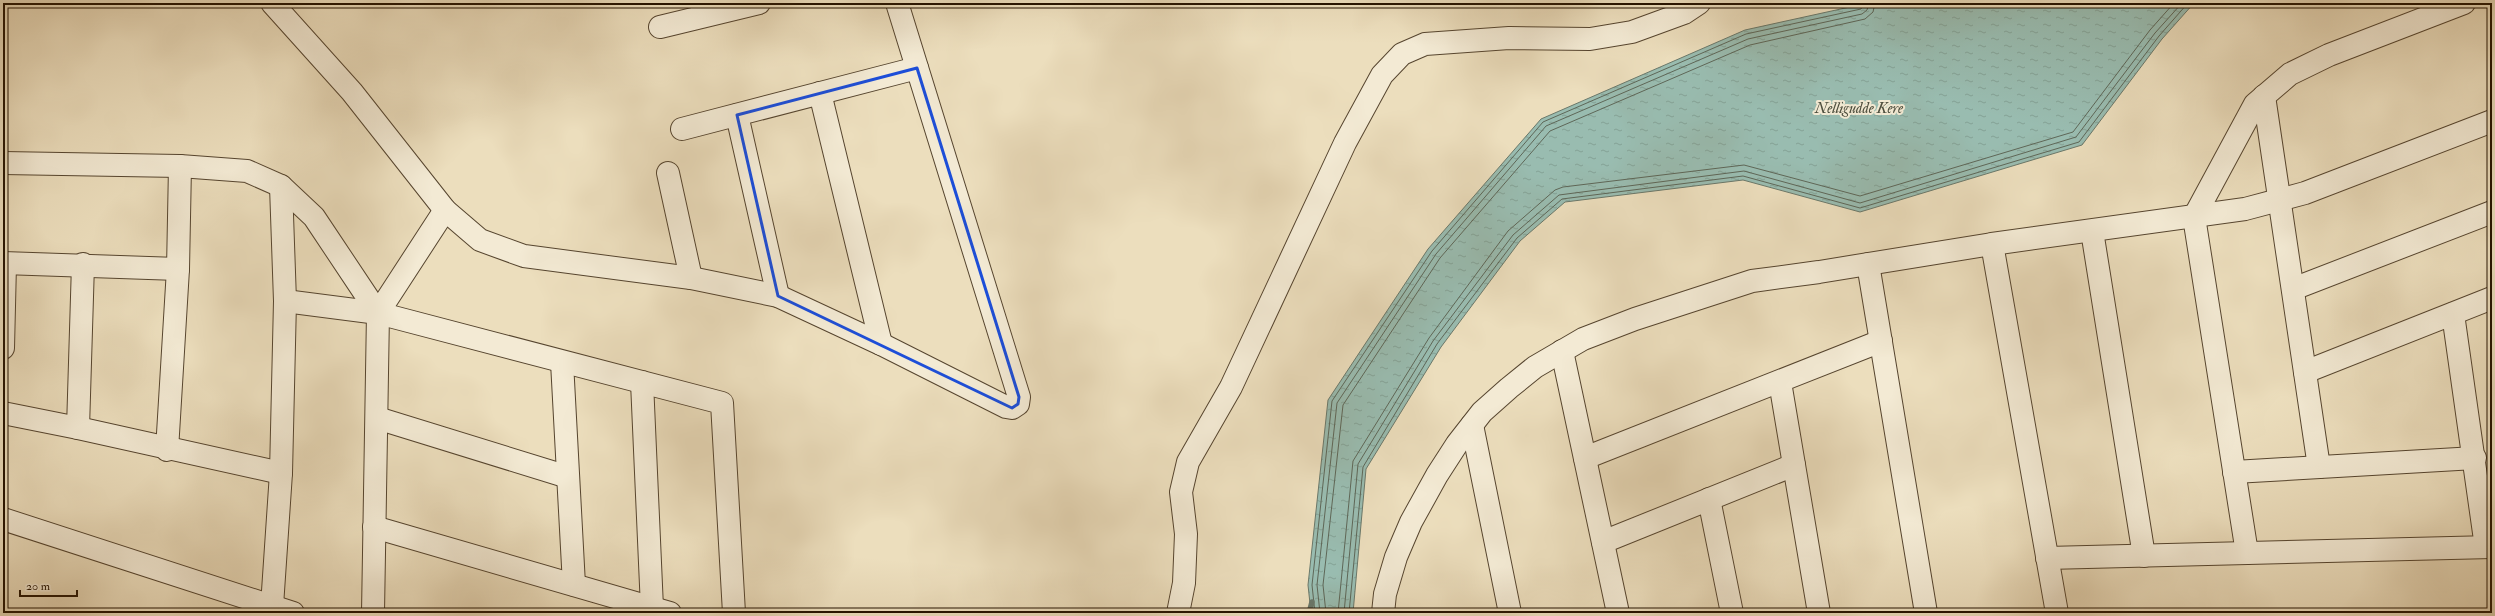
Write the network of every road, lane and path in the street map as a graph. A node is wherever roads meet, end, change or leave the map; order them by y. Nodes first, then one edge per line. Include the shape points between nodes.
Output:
1 (272, 3) edge
2 (759, 3) edge
3 (897, 3) edge
4 (1699, 3) edge
5 (2464, 3) edge
6 (660, 27) dead end
7 (917, 68) junction
8 (820, 93) junction
9 (2264, 96) junction
10 (737, 114) junction
11 (2492, 121) edge
12 (682, 129) dead end
13 (3, 163) edge
14 (180, 166) junction
15 (668, 172) dead end
16 (281, 186) junction
17 (2280, 201) junction
18 (445, 210) junction
19 (2492, 212) edge
20 (2194, 217) junction
21 (2092, 231) junction
22 (1992, 244) junction
23 (4, 264) edge
24 (83, 264) junction
25 (1868, 264) junction
26 (178, 268) junction
27 (691, 278) junction
28 (2293, 289) junction
29 (778, 296) junction
30 (2492, 298) edge
31 (285, 301) junction
32 (378, 313) junction
33 (2453, 314) junction
34 (1880, 342) junction
35 (881, 344) junction
36 (3, 348) edge
37 (1562, 351) junction
38 (562, 362) junction
39 (2305, 372) junction
40 (642, 382) junction
41 (1780, 382) junction
42 (3, 413) edge
43 (376, 418) junction
44 (1472, 425) junction
45 (78, 428) junction
46 (168, 450) junction
47 (1585, 458) junction
48 (2475, 458) junction
49 (1794, 465) junction
50 (2319, 467) junction
51 (2234, 472) junction
52 (281, 473) junction
53 (568, 477) junction
54 (1709, 499) junction
55 (3, 519) edge
56 (374, 527) junction
57 (1603, 542) junction
58 (2489, 547) edge
59 (2247, 553) junction
60 (2144, 556) junction
61 (2047, 558) junction
62 (574, 585) junction
63 (272, 606) junction
64 (661, 610) edge
65 (293, 613) edge
66 (373, 613) edge
67 (734, 613) edge
68 (1178, 613) edge
69 (1383, 613) edge
70 (1510, 613) edge
71 (1618, 613) edge
72 (1732, 613) edge
73 (1819, 613) edge
74 (1926, 613) edge
75 (2057, 613) edge

1 - 18 street via 352,92
2 - 6 street
3 - 7 street
4 - 68 street via 1684,13 1632,32 1597,38 1509,38 1425,44 1402,54 1382,75 1345,143 1231,387 1188,462 1181,492 1186,534 1184,583
5 - 9 street via 2329,55 2290,74
7 - 8 street
7 - 35 street via 1019,397 1018,404 1012,408 1006,407
8 - 10 street
8 - 35 street
9 - 17 street
9 - 20 street via 2255,104
10 - 12 street
10 - 29 street
11 - 17 street
13 - 14 street
14 - 16 street via 247,171
14 - 26 street
15 - 27 street
16 - 31 street
16 - 32 street via 314,217
17 - 20 street
17 - 28 street
18 - 27 street via 480,240 524,256
18 - 32 street
19 - 28 street
20 - 21 street
20 - 51 street
21 - 22 street
21 - 60 street
22 - 25 street
22 - 61 street
23 - 24 street
23 - 36 street
24 - 26 street
24 - 45 street
25 - 34 street
25 - 37 street via 1752,281 1634,319 1583,339
26 - 46 street
27 - 29 street
28 - 39 street
29 - 35 street
30 - 33 street
31 - 32 street
31 - 52 street
32 - 38 street
32 - 43 street
33 - 39 street
33 - 48 street
34 - 41 street
34 - 74 street
37 - 44 street via 1509,388 1482,412
37 - 47 street
38 - 40 street
38 - 53 street
39 - 50 street
40 - 64 street
40 - 67 street via 722,403
41 - 47 street
41 - 49 street
42 - 45 street
43 - 53 street
43 - 56 street
44 - 69 street via 1437,475 1411,522 1396,557 1385,594
44 - 70 street
45 - 46 street
46 - 52 street
47 - 57 street
48 - 50 street
48 - 58 street
49 - 54 street
49 - 73 street
50 - 51 street
51 - 59 street
52 - 63 street
53 - 62 street
54 - 57 street
54 - 72 street
55 - 63 street
56 - 62 street
56 - 66 street
57 - 71 street
58 - 59 street
59 - 60 street
60 - 61 street
61 - 75 street
62 - 64 street
63 - 65 street

